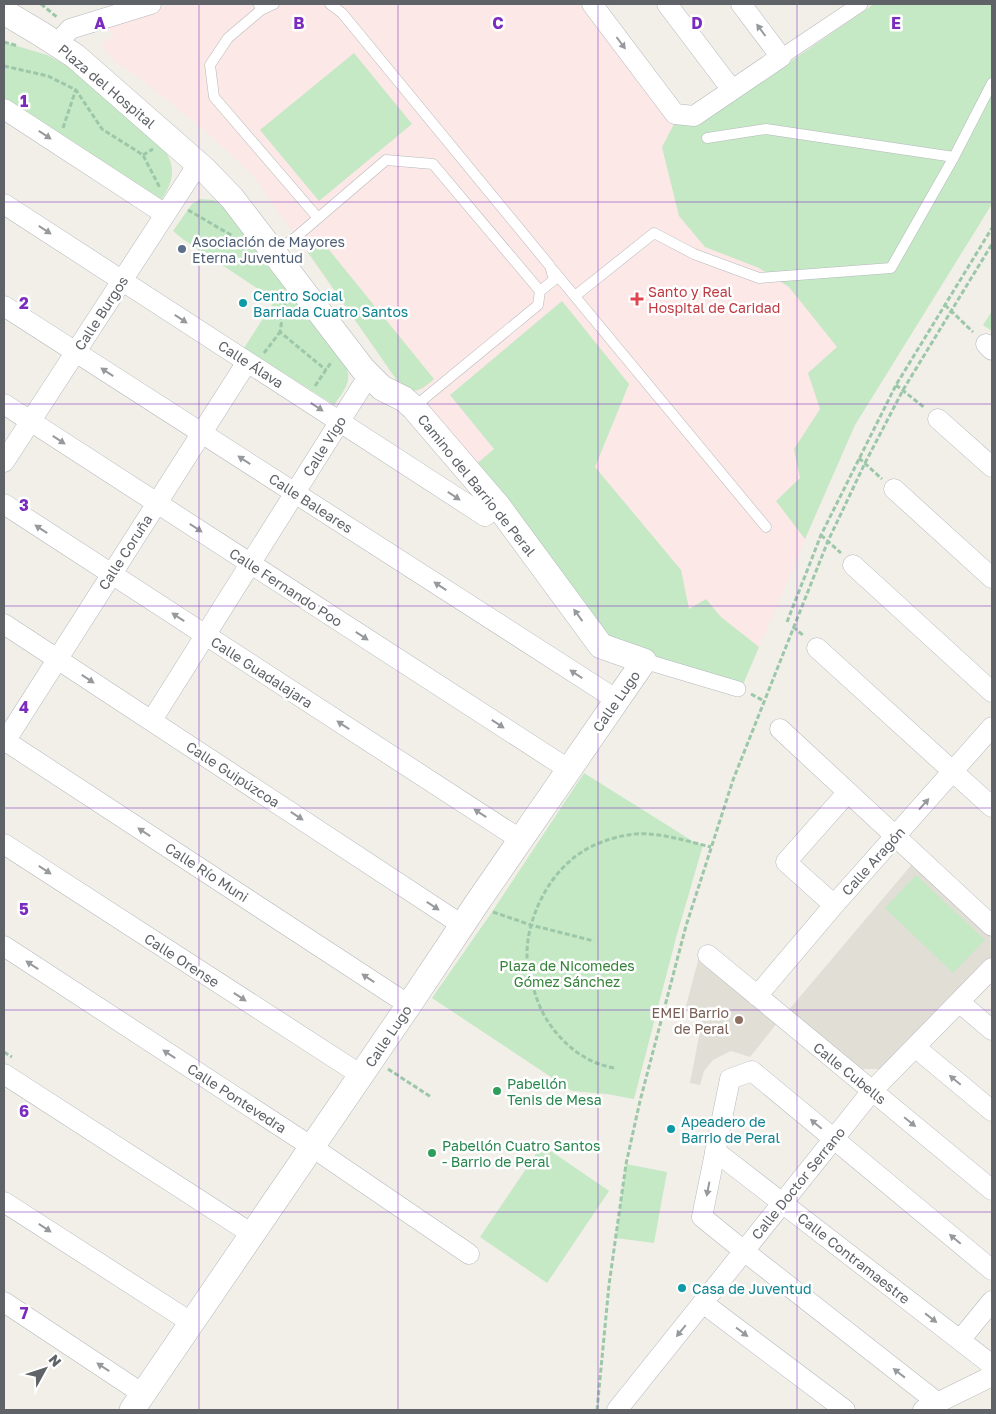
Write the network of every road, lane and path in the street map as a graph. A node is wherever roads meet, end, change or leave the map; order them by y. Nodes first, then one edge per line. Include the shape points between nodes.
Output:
1 (151, 4) edge
2 (274, 4) edge
3 (330, 4) edge
4 (592, 4) edge
5 (667, 4) edge
6 (741, 4) edge
7 (860, 4) edge
8 (260, 7) edge
9 (9, 14) edge
10 (57, 44) junction
11 (781, 57) junction
12 (4, 66) edge
13 (78, 82) dead end
14 (992, 83) edge
15 (76, 90) junction
16 (732, 90) junction
17 (4, 109) edge
18 (63, 130) dead end
19 (706, 138) dead end
20 (954, 157) junction
21 (198, 164) junction
22 (4, 204) edge
23 (171, 209) junction
24 (318, 218) junction
25 (992, 228) edge
26 (992, 244) edge
27 (243, 249) dead end
28 (274, 253) junction
29 (550, 266) junction
30 (122, 281) junction
31 (540, 291) junction
32 (575, 296) junction
33 (285, 300) dead end
34 (945, 305) junction
35 (4, 306) edge
36 (280, 332) junction
37 (989, 347) edge
38 (76, 352) junction
39 (337, 354) dead end
40 (254, 360) junction
41 (326, 370) junction
42 (369, 375) junction
43 (896, 385) junction
44 (312, 391) dead end
45 (4, 404) edge
46 (414, 408) junction
47 (938, 420) joint
48 (30, 422) junction
49 (340, 422) junction
50 (202, 433) junction
51 (858, 458) junction
52 (4, 462) edge
53 (992, 467) edge
54 (894, 489) joint
55 (295, 493) junction
56 (157, 503) junction
57 (4, 504) edge
58 (498, 506) junction
59 (766, 527) dead end
60 (821, 535) junction
61 (250, 564) junction
62 (853, 565) joint
63 (111, 574) junction
64 (992, 578) edge
65 (786, 622) dead end
66 (4, 624) edge
67 (205, 635) junction
68 (817, 648) dead end
69 (57, 659) junction
70 (644, 661) junction
71 (738, 689) dead end
72 (992, 692) edge
73 (618, 700) junction
74 (152, 720) junction
75 (992, 727) edge
76 (780, 728) dead end
77 (4, 741) edge
78 (568, 769) junction
79 (953, 771) junction
80 (848, 792) junction
81 (992, 807) edge
82 (896, 836) junction
83 (520, 840) junction
84 (4, 844) edge
85 (711, 847) junction
86 (834, 905) junction
87 (492, 912) dead end
88 (462, 925) junction
89 (531, 925) junction
90 (992, 926) edge
91 (594, 941) dead end
92 (4, 946) edge
93 (708, 955) dead end
94 (992, 968) edge
95 (757, 996) junction
96 (959, 1002) junction
97 (409, 1005) junction
98 (992, 1030) edge
99 (915, 1047) junction
100 (367, 1067) junction
101 (614, 1068) dead end
102 (4, 1074) edge
103 (872, 1091) junction
104 (431, 1097) dead end
105 (992, 1111) edge
106 (834, 1139) junction
107 (312, 1147) junction
108 (715, 1151) junction
109 (992, 1190) edge
110 (4, 1202) edge
111 (782, 1203) junction
112 (252, 1234) junction
113 (744, 1251) junction
114 (468, 1254) dead end
115 (992, 1270) edge
116 (992, 1300) edge
117 (4, 1302) edge
118 (703, 1303) junction
119 (192, 1323) junction
120 (960, 1340) junction
121 (992, 1365) edge
122 (992, 1376) edge
123 (138, 1402) edge
124 (930, 1407) edge
125 (597, 1410) edge
126 (618, 1410) edge
127 (845, 1410) edge

1 - 10 street via 70,29
2 - 8 lane
3 - 29 lane via 342,13
4 -> 16 street via 675,114 694,116
5 - 16 street
11 -> 6 street
7 - 11 street
8 - 24 lane via 228,38 210,65 214,97
9 - 10 street, Plaza del Hospital
10 - 21 street, Plaza del Hospital via 86,64
11 - 16 street
12 - 15 path via 48,76
13 - 15 path
14 - 20 lane
15 - 18 path
15 - 23 path via 102,129 142,155
17 -> 23 street
19 - 20 lane via 766,129
20 - 32 lane via 891,268 759,278 694,254 654,233
21 - 23 street, Calle Burgos
21 - 28 street, Camino del Barrio de Peral via 232,198
22 -> 30 street, Calle Álava
23 - 27 path via 188,208 231,235
23 - 30 street, Calle Burgos
24 - 28 lane
24 - 31 lane via 386,160 433,164
25 - 34 path
26 - 85 path via 903,390 828,541 733,780
28 - 42 street, Camino del Barrio de Peral
29 - 31 lane via 554,280
29 - 32 lane
30 - 38 street, Calle Burgos
30 -> 40 street, Calle Álava
31 - 46 lane via 538,305
32 - 59 lane
33 - 36 path
34 - 37 path
34 - 43 path
35 - 38 street, Calle Baleares
36 - 40 path
36 - 41 path
38 - 48 street, Calle Burgos
50 -> 38 street, Calle Baleares
39 - 41 path
40 -> 49 street, Calle Álava
40 - 50 street, Calle Coruña
41 - 44 path
42 - 46 street, Camino del Barrio de Peral via 382,388
42 - 49 street, Calle Vigo
43 - 47 path
43 - 51 path
45 - 48 street, Calle Fernando Poo
46 - 58 street, Camino del Barrio de Peral
47 - 53 street
48 - 52 street, Calle Burgos
48 -> 56 street, Calle Fernando Poo
49 - 55 street, Calle Vigo
49 -> 58 street, Calle Álava via 486,516
55 -> 50 street, Calle Baleares
50 - 56 street, Calle Coruña
51 - 54 path
51 - 60 path
54 - 64 street
55 - 61 street, Calle Vigo
73 -> 55 street, Calle Baleares
56 -> 61 street, Calle Fernando Poo
56 - 63 street, Calle Coruña
63 -> 57 street, Calle Guadalajara
70 -> 58 street, Camino del Barrio de Peral via 601,646
60 - 62 path
60 - 65 path
61 - 67 street, Calle Vigo
61 -> 78 street, Calle Fernando Poo
62 - 72 street
67 -> 63 street, Calle Guadalajara
63 - 69 street, Calle Coruña
66 - 69 street, Calle Guipúzcoa
67 - 74 street, Calle Vigo
83 -> 67 street, Calle Guadalajara
68 - 79 street
69 -> 74 street, Calle Guipúzcoa
69 - 77 street, Calle Coruña
70 - 71 street
70 - 73 street, Calle Lugo
73 - 78 street, Calle Lugo
74 -> 88 street, Calle Guipúzcoa
75 - 79 street, Calle Aragón
76 - 80 street
97 -> 77 street, Calle Río Muni
78 - 83 street, Calle Lugo
79 - 81 street
82 -> 79 street, Calle Aragón
80 - 82 street
80 - 86 street via 786,862
82 - 86 street, Calle Aragón
82 - 90 street
83 - 88 street, Calle Lugo
84 -> 100 street, Calle Orense
85 - 89 path via 645,834 629,834 596,845 570,860 560,871 537,908
85 - 125 path via 686,926 626,1164 609,1285
86 - 95 street, Calle Aragón
87 - 89 path
88 - 97 street, Calle Lugo
89 - 91 path
89 - 101 path via 527,956 529,973 546,1019 577,1053 590,1061
107 -> 92 street, Calle Pontevedra
93 - 95 street, Calle Cubells
94 - 96 street, Calle Doctor Serrano
95 - 103 street, Calle Cubells
96 - 98 street
96 - 99 street, Calle Doctor Serrano
97 - 100 street, Calle Lugo
99 - 103 street, Calle Doctor Serrano
105 -> 99 street
100 - 104 path
100 - 107 street, Calle Lugo
102 - 112 street
103 - 106 street, Calle Doctor Serrano
103 -> 109 street, Calle Cubells
106 -> 108 street via 752,1071 730,1079
106 - 111 street, Calle Doctor Serrano
115 -> 106 street
107 - 112 street, Calle Lugo
107 - 114 street, Calle Pontevedra
108 - 111 street, Calle Contramaestre
108 -> 113 street via 702,1217
110 -> 119 street
111 - 113 street, Calle Doctor Serrano
111 -> 120 street, Calle Contramaestre
112 - 119 street, Calle Lugo
113 - 118 street, Calle Doctor Serrano
124 -> 113 street
116 - 120 street
123 -> 117 street
118 -> 126 street, Calle Doctor Serrano
118 -> 127 street
119 - 123 street, Calle Lugo
120 - 121 street, Calle Contramaestre
122 - 124 street

